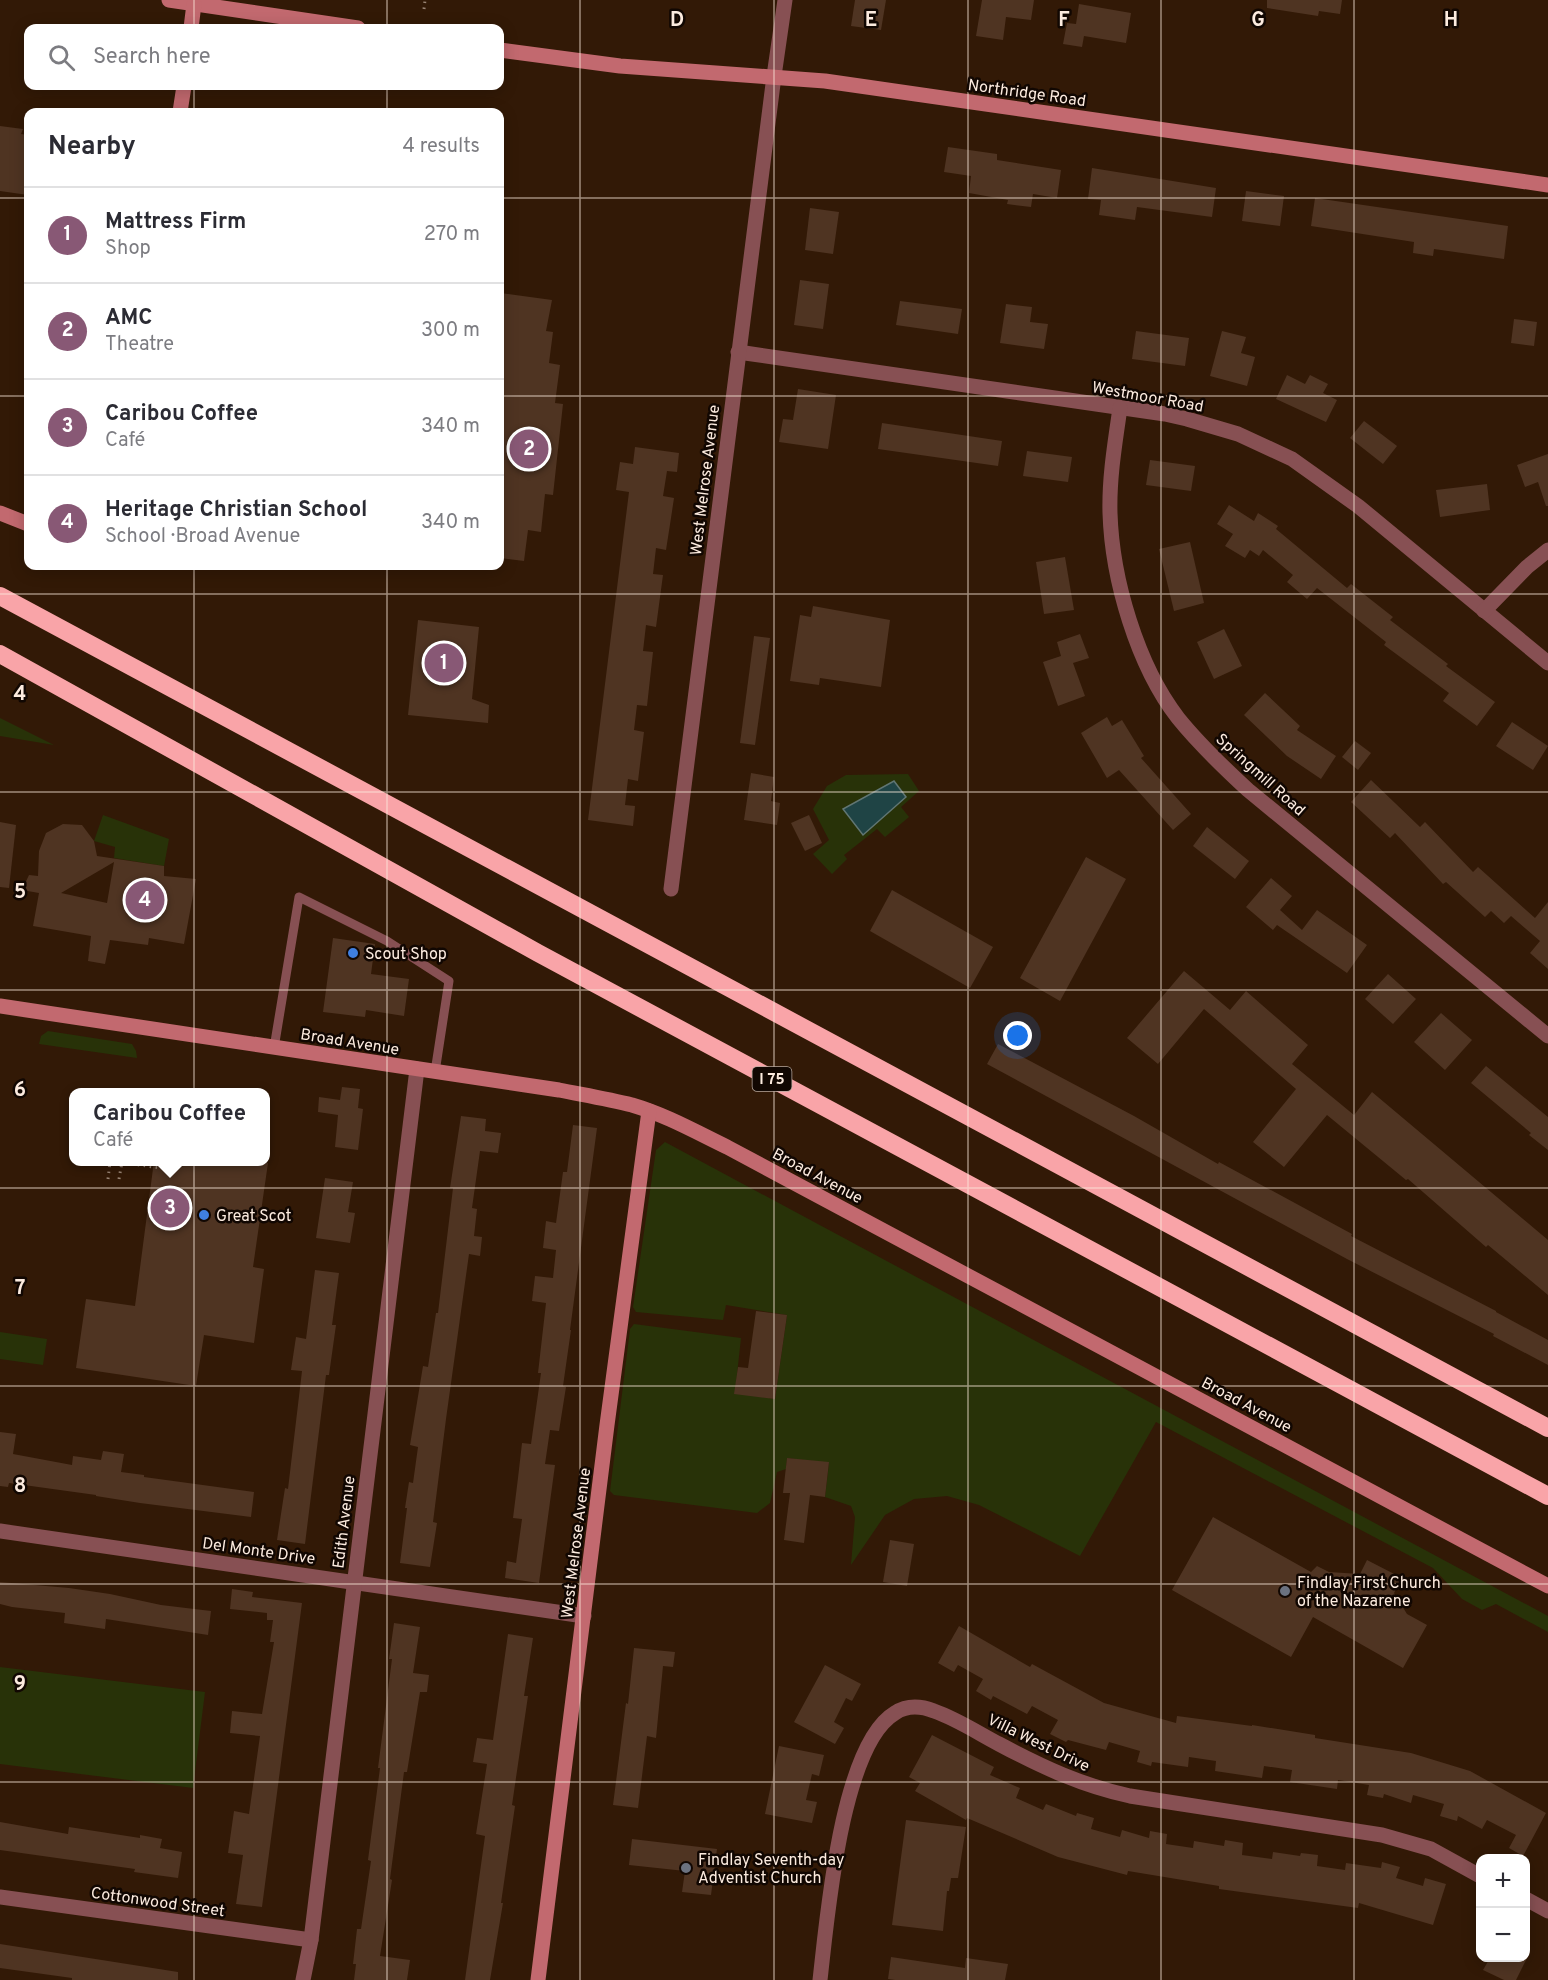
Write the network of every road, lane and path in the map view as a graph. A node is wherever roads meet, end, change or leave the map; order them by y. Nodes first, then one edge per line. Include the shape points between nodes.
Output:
1 (168, 0) edge
2 (424, 0) edge
3 (785, 0) edge
4 (195, 2) edge
5 (424, 9) dead end
6 (192, 24) edge
7 (333, 24) edge
8 (504, 51) edge
9 (774, 76) junction
10 (183, 90) edge
11 (181, 108) edge
12 (1548, 185) edge
13 (738, 352) junction
14 (1120, 408) junction
15 (0, 513) edge
16 (24, 522) edge
17 (1548, 550) edge
18 (0, 596) edge
19 (1484, 611) junction
20 (0, 654) edge
21 (1548, 663) edge
22 (671, 889) dead end
23 (0, 1006) edge
24 (1548, 1036) edge
25 (274, 1048) junction
26 (417, 1069) junction
27 (435, 1072) junction
28 (649, 1111) junction
29 (109, 1166) edge
30 (122, 1166) edge
31 (147, 1166) edge
32 (160, 1168) dead end
33 (108, 1179) dead end
34 (120, 1179) dead end
35 (1548, 1428) edge
36 (1548, 1496) edge
37 (0, 1531) edge
38 (354, 1582) junction
39 (1548, 1586) edge
40 (584, 1616) junction
41 (1476, 1874) edge
42 (0, 1897) edge
43 (1530, 1901) edge
44 (1548, 1911) edge
45 (311, 1940) junction
46 (303, 1980) edge
47 (538, 1980) edge
48 (820, 1980) edge

1 - 4 main road
2 - 5 path
3 - 9 street, West Melrose Avenue
4 - 6 main road
4 - 7 main road
8 - 9 main road, Northridge Road via 620,66
9 - 12 main road, Northridge Road
9 - 13 street, West Melrose Avenue
10 - 11 main road
13 - 14 street, Westmoor Road
13 - 22 street, West Melrose Avenue
14 - 19 street, Westmoor Road via 1187,418 1254,440 1292,459 1358,506
14 - 24 street, Springmill Road via 1110,487 1115,563 1136,637 1162,695 1219,764 1248,790
15 - 16 main road
17 - 19 street
18 - 35 highway
19 - 21 street, Westmoor Road
20 - 36 highway, I 75 via 538,953
23 - 25 main road, Broad Avenue
25 - 26 main road, Broad Avenue
25 - 27 lane via 300,897 387,941 449,981
26 - 27 main road, Broad Avenue
26 - 38 street, Edith Avenue
27 - 28 main road, Broad Avenue via 599,1098
28 - 39 main road, Broad Avenue via 747,1158
28 - 40 main road, West Melrose Avenue
29 - 33 path
30 - 34 path
31 - 32 path
37 - 38 street, Del Monte Drive
38 - 40 street, Del Monte Drive
38 - 45 street, Edith Avenue
40 - 47 main road, West Melrose Avenue
41 - 48 street, Villa West Drive via 1431,1849 1382,1834 1105,1791 1057,1773 944,1715 920,1707 907,1708 895,1712 877,1730 851,1788
42 - 45 street, Cottonwood Street
43 - 44 street
45 - 46 street, Edith Avenue

